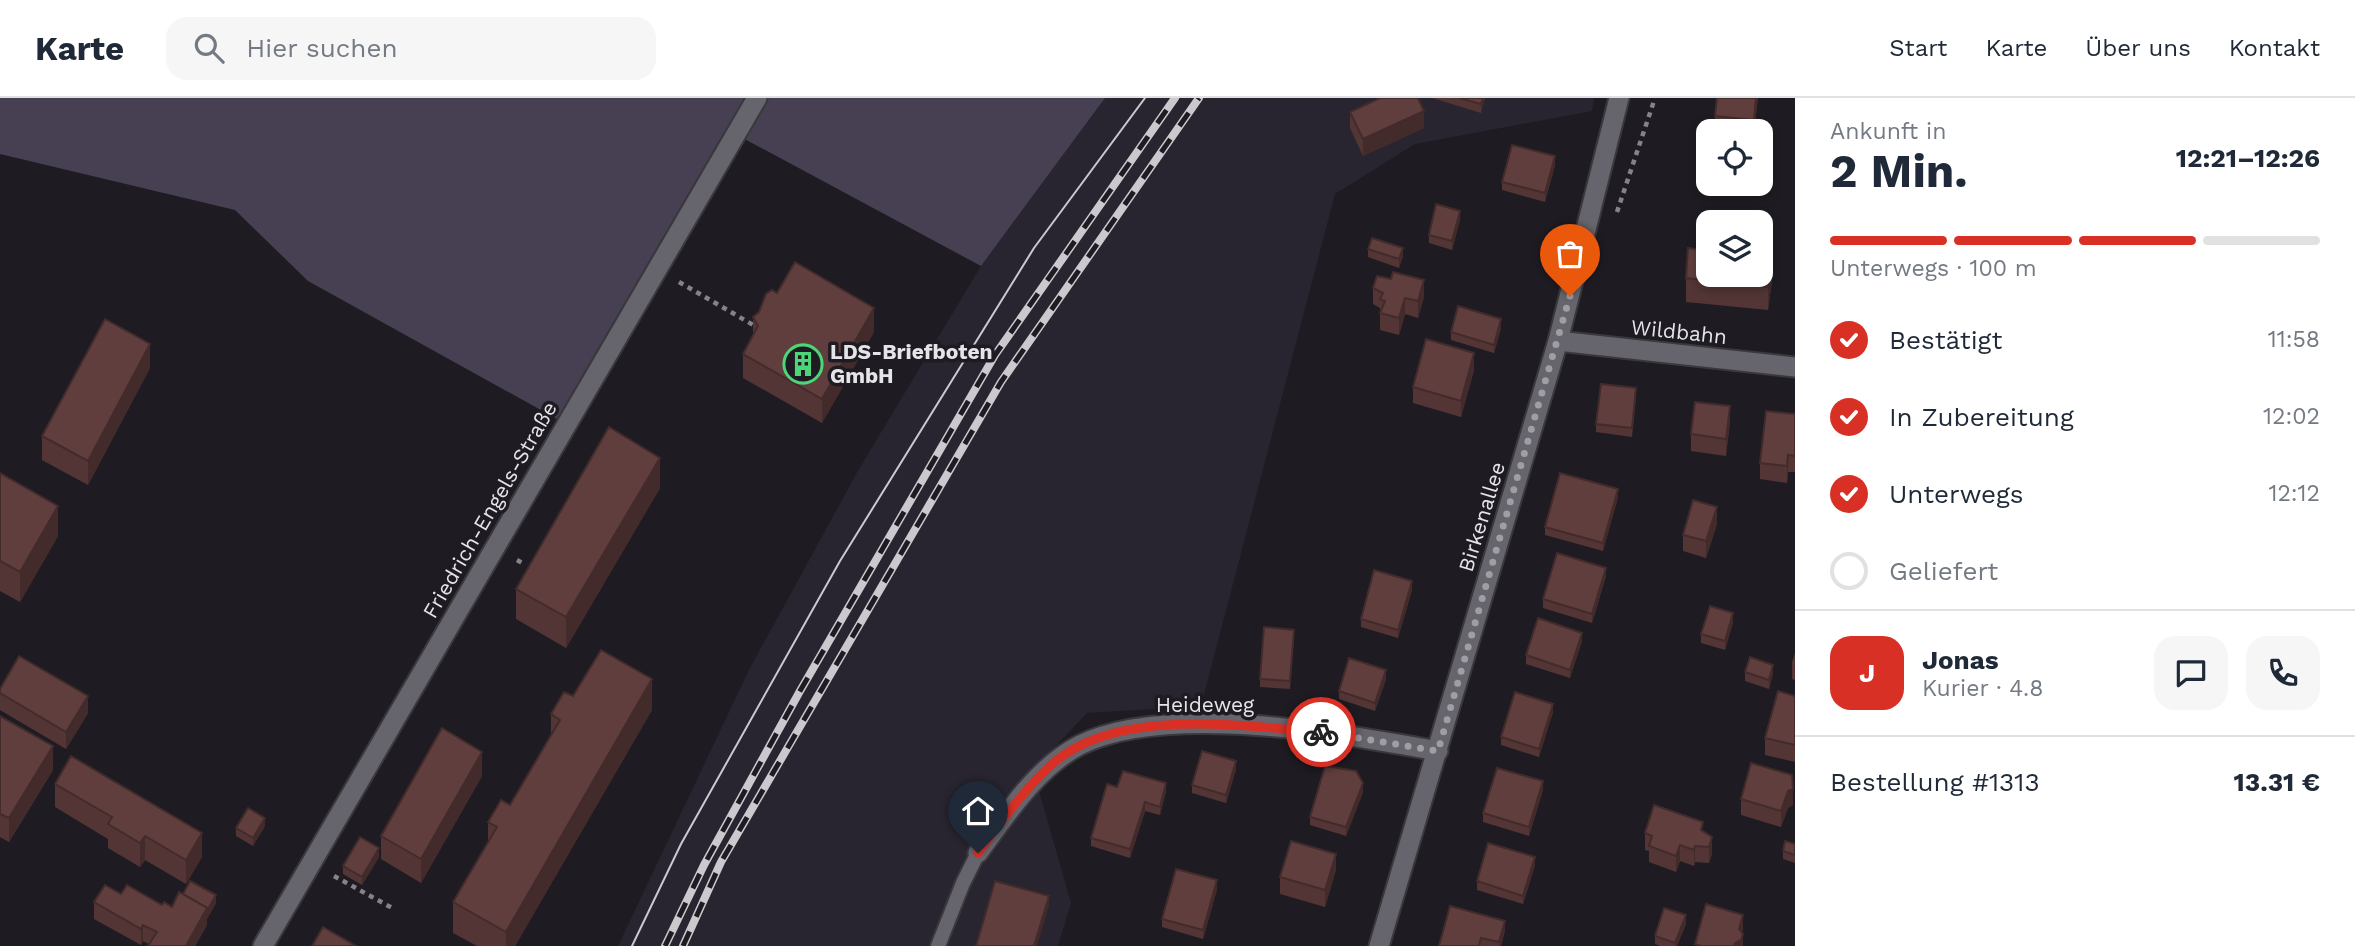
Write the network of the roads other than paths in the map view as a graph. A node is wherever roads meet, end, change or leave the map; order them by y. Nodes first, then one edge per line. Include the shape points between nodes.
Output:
1 (757, 98) edge
2 (1619, 98) edge
3 (1558, 341) junction
4 (1795, 367) edge
5 (1438, 751) junction
6 (978, 853) joint
7 (264, 946) edge
8 (938, 946) edge
9 (1379, 946) edge

1 - 7 street, Friedrich-Engels-Straße
2 - 3 street, Birkenallee
3 - 4 street, Wildbahn
3 - 5 street, Birkenallee
5 - 6 street, Heideweg via 1337,733 1249,727 1151,726 1114,734 1080,745 1052,764
5 - 9 street, Birkenallee
6 - 8 lane

